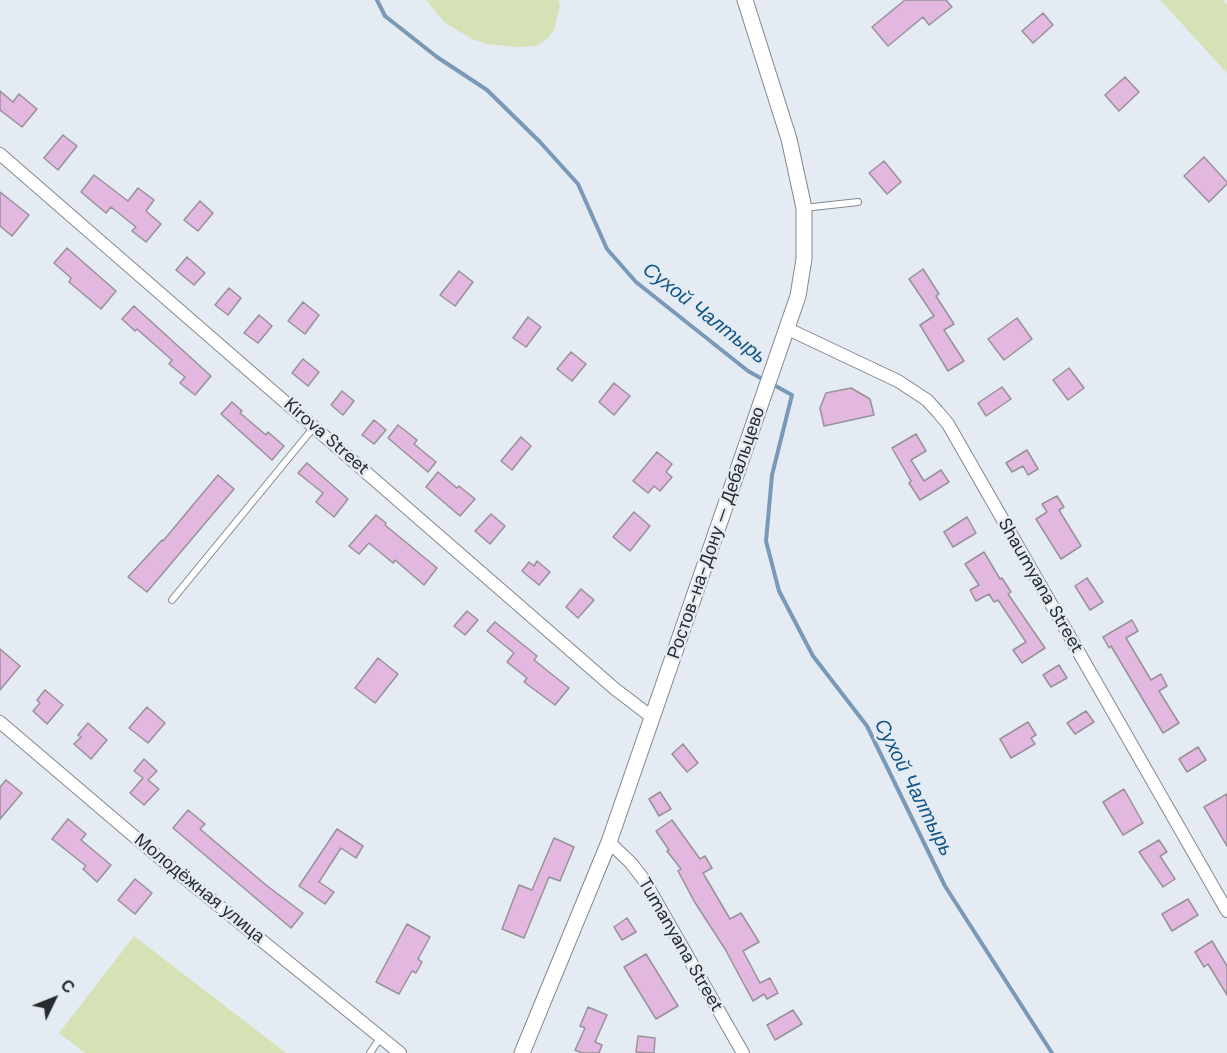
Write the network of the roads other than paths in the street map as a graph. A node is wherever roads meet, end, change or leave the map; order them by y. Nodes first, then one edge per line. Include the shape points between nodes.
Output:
1 (745, 0) edge
2 (0, 154) edge
3 (858, 202) dead end
4 (804, 208) junction
5 (788, 329) junction
6 (314, 427) junction
7 (172, 600) dead end
8 (653, 718) junction
9 (0, 722) edge
10 (609, 842) junction
11 (1227, 911) edge
12 (381, 1038) junction
13 (370, 1053) edge
14 (400, 1053) edge
15 (522, 1053) edge
16 (743, 1053) edge

1 - 4 street, Ростов-на-Дону — Дебальцево via 789,139
2 - 6 street, Kirova Street
3 - 4 lane
4 - 5 street, Ростов-на-Дону — Дебальцево via 804,259
5 - 8 street, Ростов-на-Дону — Дебальцево
5 - 11 street, Shaumyana Street via 898,381 927,400 942,417
6 - 7 lane
6 - 8 street, Kirova Street
8 - 10 street, Ростов-на-Дону — Дебальцево
9 - 12 street, Молодёжная улица
10 - 15 street, Ростов-на-Дону — Дебальцево
10 - 16 street, Tumanyana Street via 644,880
12 - 13 lane
12 - 14 street, Молодёжная улица

